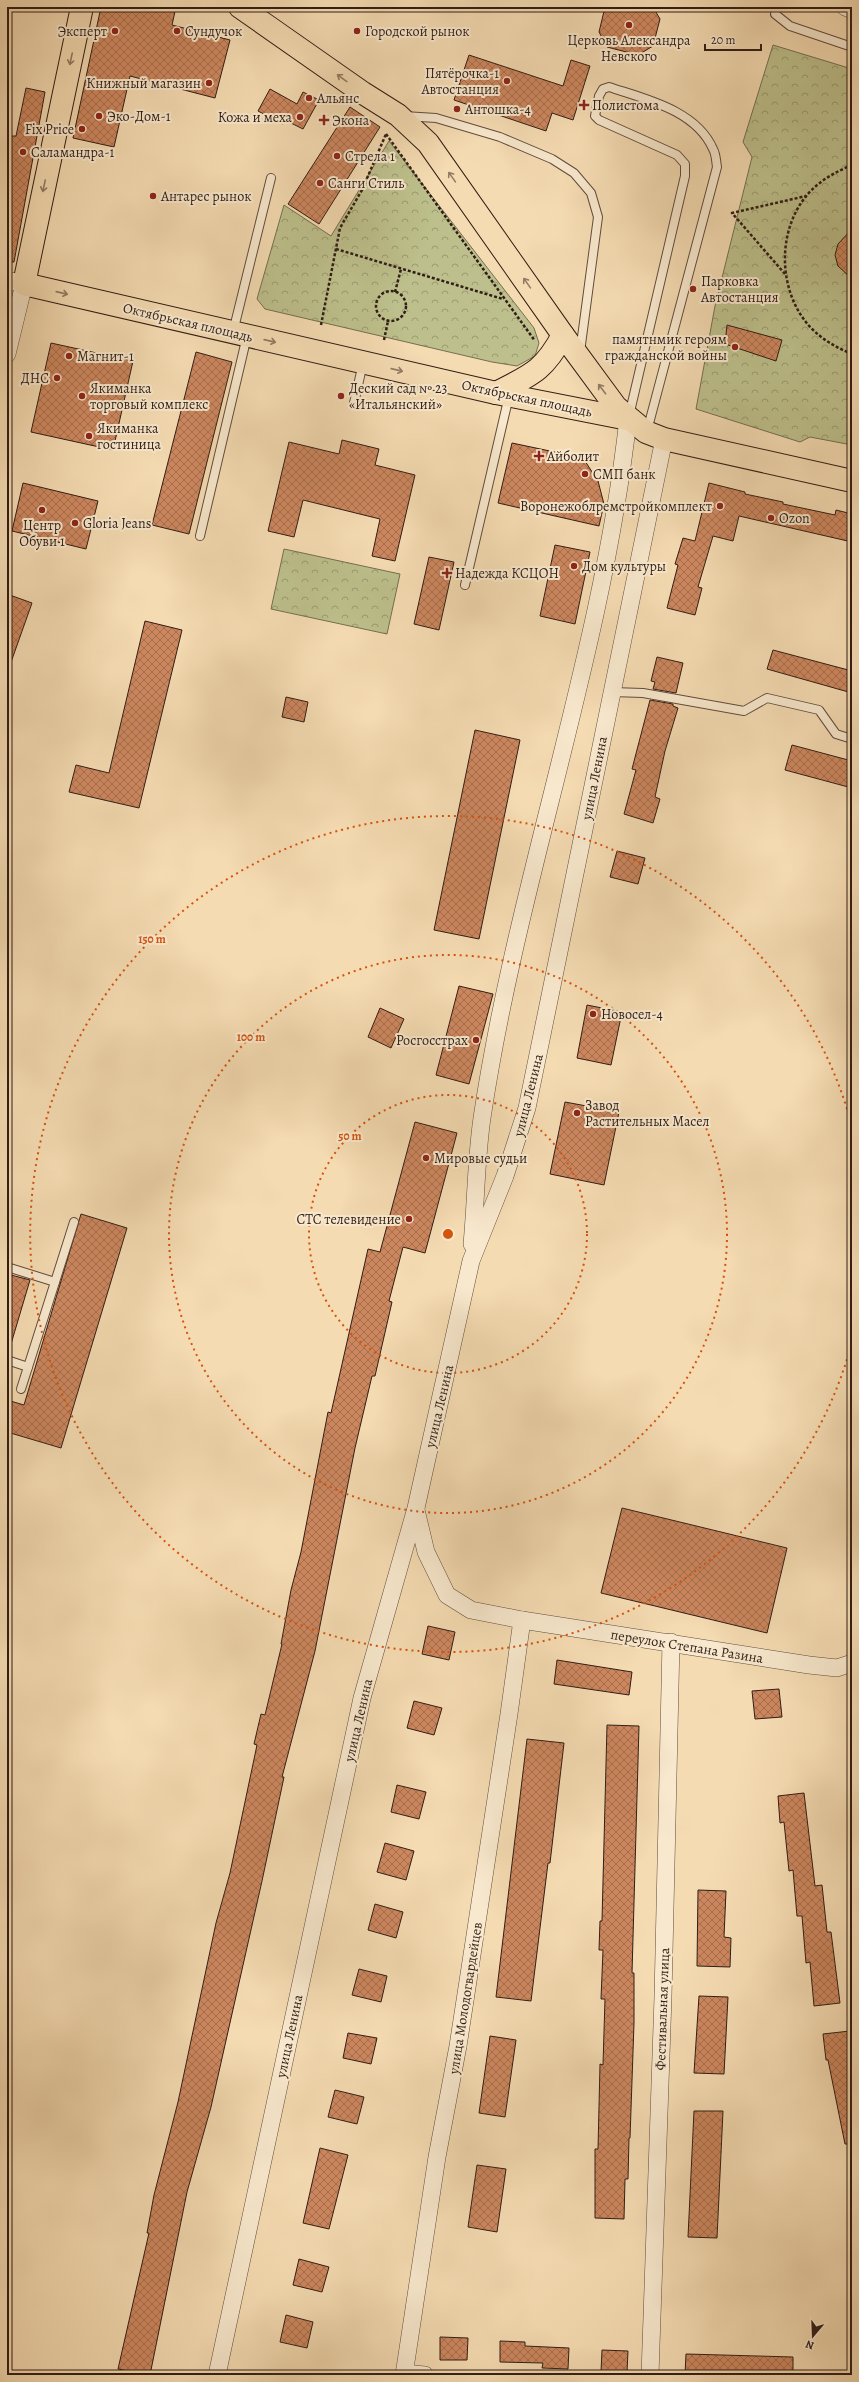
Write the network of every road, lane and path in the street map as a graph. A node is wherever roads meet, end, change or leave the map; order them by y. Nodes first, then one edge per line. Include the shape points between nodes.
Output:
1 (82, 7) edge
2 (240, 7) edge
3 (777, 7) edge
4 (845, 7) edge
5 (852, 10) edge
6 (852, 48) edge
7 (398, 115) junction
8 (852, 165) edge
9 (270, 178) dead end
10 (807, 196) junction
11 (336, 249) junction
12 (401, 269) junction
13 (786, 274) junction
14 (15, 282) edge
15 (396, 292) junction
16 (504, 299) junction
17 (388, 321) junction
18 (321, 325) dead end
19 (240, 334) junction
20 (563, 335) junction
21 (384, 340) dead end
22 (538, 345) dead end
23 (7, 354) edge
24 (852, 354) edge
25 (579, 357) junction
26 (363, 362) junction
27 (503, 394) junction
28 (354, 403) dead end
29 (628, 418) junction
30 (655, 436) junction
31 (852, 481) edge
32 (200, 536) dead end
33 (465, 585) dead end
34 (612, 692) junction
35 (852, 739) edge
36 (74, 1222) dead end
37 (471, 1261) junction
38 (7, 1267) edge
39 (55, 1282) junction
40 (7, 1360) edge
41 (28, 1367) junction
42 (21, 1389) dead end
43 (416, 1508) junction
44 (522, 1620) junction
45 (671, 1642) junction
46 (852, 1663) edge
47 (404, 2374) edge
48 (217, 2375) edge
49 (425, 2375) edge
50 (650, 2375) edge

1 -> 14 main road
7 -> 2 main road, Октябрьская площадь
3 - 6 lane via 775,14 790,26
4 - 5 street
20 -> 7 main road, Октябрьская площадь via 428,143
7 - 25 lane via 436,118 500,137 552,158 574,173 591,193 598,217
8 - 10 path via 830,174
9 - 19 lane
10 - 13 path via 796,213 788,233 785,253
10 - 13 path via 732,213
11 - 12 path
11 - 16 path via 340,228 362,190 386,134
11 - 18 path
12 - 15 path
12 - 16 path
13 - 24 path via 794,302 811,328 834,346
14 -> 19 main road, Октябрьская площадь
14 - 23 street
15 - 17 path via 406,302 405,312 398,320
15 - 17 path via 382,294 377,303 378,312
16 - 22 path
17 - 21 path
19 -> 26 main road, Октябрьская площадь
19 - 32 lane
20 - 25 main road, Октябрьская площадь
20 - 27 main road via 549,359 538,370
29 -> 25 main road, Октябрьская площадь via 616,407
26 -> 27 main road, Октябрьская площадь
26 - 28 lane
27 - 29 main road, Октябрьская площадь
27 - 33 lane
29 - 30 main road, Октябрьская площадь
29 - 30 lane via 686,176 686,164 677,155 599,120 595,116 597,102 603,89 608,87 669,108 690,122 707,137 714,150 717,167
29 - 37 street via 622,474 590,638 506,990 482,1120
30 - 31 main road, Октябрьская площадь
30 - 34 street, улица Ленина
34 - 35 lane via 643,693 744,711 767,698 820,710 836,734
34 - 37 street, улица Ленина via 527,1108 505,1176
36 - 39 lane
37 - 43 street, улица Ленина
38 - 39 lane
39 - 41 lane
40 - 41 lane
41 - 42 lane
43 - 44 street, переулок Степана Разина via 426,1552 447,1595 471,1610
43 - 48 street, улица Ленина via 362,1698
44 - 45 street, переулок Степана Разина
44 - 47 street, улица Молодогвардейцев via 458,2046 437,2157
45 - 46 street, переулок Степана Разина via 809,1666 837,1668
45 - 50 street, Фестивальная улица
47 - 49 street

